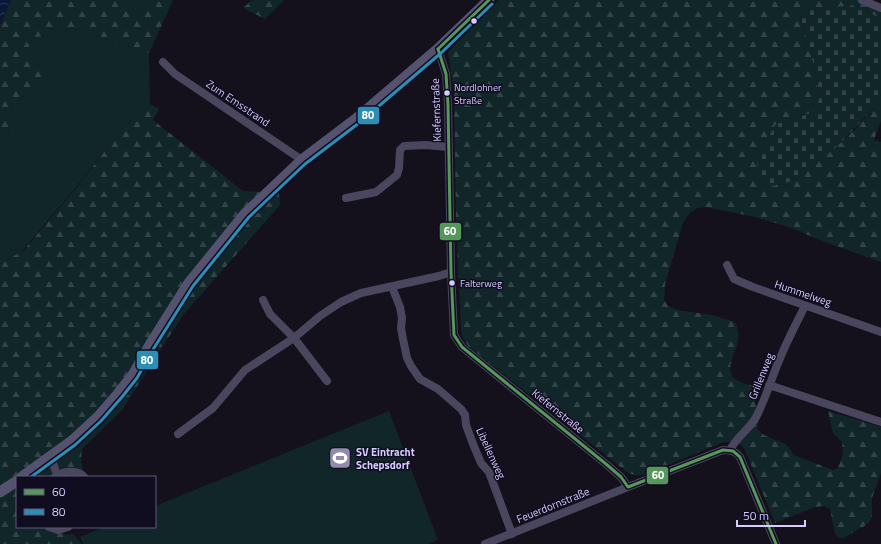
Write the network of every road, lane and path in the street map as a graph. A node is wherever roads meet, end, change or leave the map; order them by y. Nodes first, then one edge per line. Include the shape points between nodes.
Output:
1 (489, 0) edge
2 (862, 0) edge
3 (881, 8) edge
4 (438, 49) junction
5 (163, 62) dead end
6 (448, 147) junction
7 (302, 160) junction
8 (346, 198) dead end
9 (727, 265) dead end
10 (451, 272) junction
11 (392, 287) junction
12 (263, 300) dead end
13 (805, 306) junction
14 (881, 332) edge
15 (294, 338) junction
16 (327, 381) dead end
17 (769, 385) junction
18 (881, 422) edge
19 (178, 434) dead end
20 (730, 450) junction
21 (51, 457) junction
22 (23, 476) edge
23 (56, 476) edge
24 (83, 476) edge
25 (16, 482) edge
26 (628, 487) junction
27 (0, 492) edge
28 (52, 528) edge
29 (65, 528) edge
30 (512, 534) junction
31 (486, 544) edge
32 (776, 544) edge

1 - 4 street
2 - 3 street
4 - 6 street, Kiefernstraße via 446,74
4 - 7 street via 356,119
5 - 7 street, Zum Emsstrand via 175,74
6 - 8 street, Kiefernstraße via 404,146 400,150 397,175 376,192
6 - 10 street, Kiefernstraße
7 - 21 street via 245,214 189,283 133,375 118,394 98,417
9 - 13 street, Hummelweg via 734,279
10 - 11 street
10 - 26 street, Kiefernstraße via 454,335 462,347 622,477
11 - 15 street via 350,297 330,309
11 - 30 street, Libellenweg via 400,307 407,358 420,379 438,389 465,415 473,444 481,463 489,472
12 - 15 street via 270,314
13 - 14 street, Hummelweg
13 - 17 street, Grillenweg
15 - 16 street
15 - 19 street via 245,370 213,408
17 - 18 street
17 - 20 street, Grillenweg via 754,420
20 - 26 street via 723,450
20 - 32 street via 740,457
21 - 22 street
21 - 23 street
23 - 24 street via 71,472
25 - 27 street
26 - 30 street, Feuerdornstraße
28 - 29 street
30 - 31 street, Feuerdornstraße

